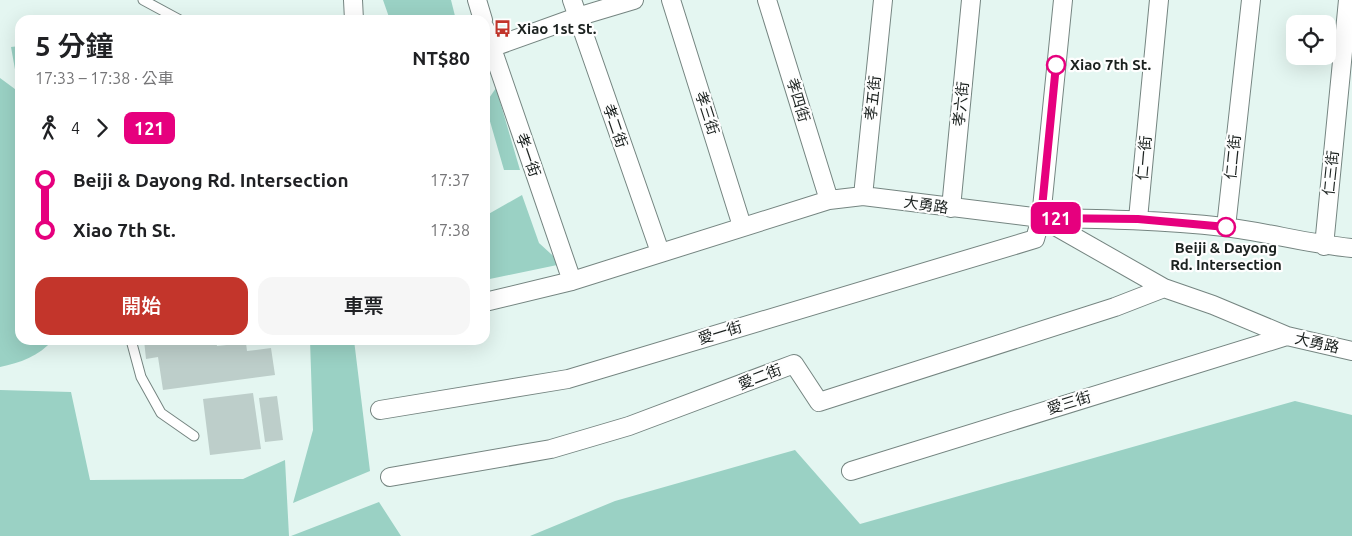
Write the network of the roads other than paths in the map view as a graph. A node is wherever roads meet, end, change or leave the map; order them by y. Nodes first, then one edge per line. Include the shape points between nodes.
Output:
1 (143, 0) edge
2 (354, 0) edge
3 (477, 0) edge
4 (634, 0) edge
5 (671, 0) edge
6 (767, 0) edge
7 (883, 0) edge
8 (971, 0) edge
9 (1063, 0) edge
10 (1159, 0) edge
11 (1251, 0) edge
12 (1348, 0) edge
13 (574, 8) edge
14 (171, 15) edge
15 (354, 15) edge
16 (482, 15) edge
17 (490, 49) edge
18 (490, 56) edge
19 (863, 196) junction
20 (828, 200) junction
21 (951, 208) junction
22 (1041, 218) junction
23 (1138, 219) junction
24 (742, 226) junction
25 (1226, 227) junction
26 (1324, 246) junction
27 (1352, 248) edge
28 (660, 252) junction
29 (572, 281) junction
30 (1164, 288) junction
31 (490, 301) edge
32 (1287, 336) junction
33 (132, 345) edge
34 (1352, 351) edge
35 (380, 410) dead end
36 (194, 436) dead end
37 (851, 471) dead end
38 (390, 477) dead end

1 - 14 lane
2 - 15 street
3 - 16 street
4 - 13 street
5 - 24 street, 孝三街
6 - 20 street, 孝四街
7 - 19 street, 孝五街
8 - 21 street, 孝六街
9 - 22 street
10 - 23 street, 仁一街
11 - 25 street, 仁二街
12 - 26 street, 仁三街
13 - 17 street
13 - 28 street, 孝二街
18 - 29 street, 孝一街
19 - 20 street, 大勇路
19 - 21 street, 大勇路
20 - 24 street, 大勇路
21 - 22 street, 大勇路
22 - 23 street
22 - 30 street, 大勇路
22 - 35 street, 愛一街 via 1035,239 568,379
23 - 25 street
24 - 28 street, 大勇路
25 - 26 street
26 - 27 street
28 - 29 street, 大勇路
29 - 31 street, 大勇路
30 - 32 street, 大勇路
30 - 38 street, 愛二街 via 1115,307 819,402 794,364 629,426 551,449
32 - 34 street, 大勇路
32 - 37 street, 愛三街
33 - 36 lane via 141,378 161,413

